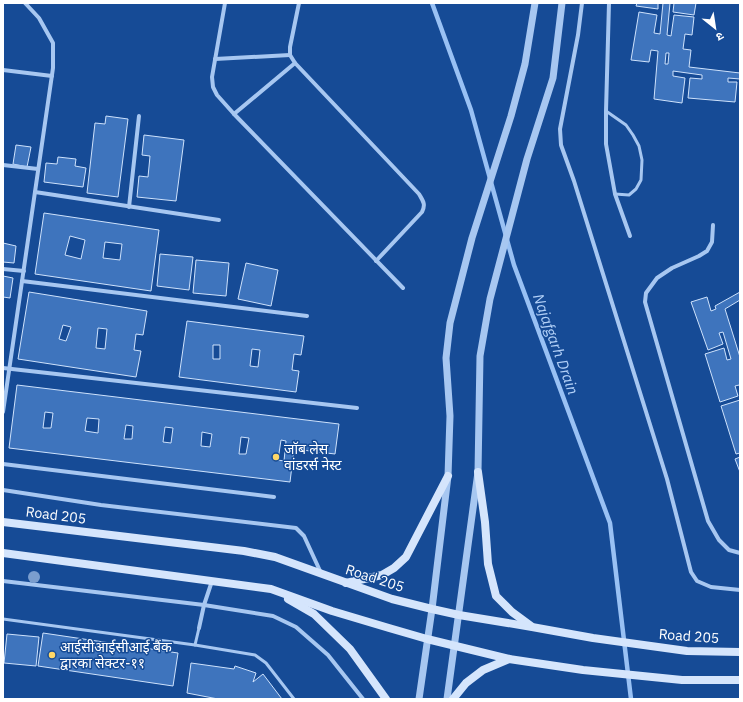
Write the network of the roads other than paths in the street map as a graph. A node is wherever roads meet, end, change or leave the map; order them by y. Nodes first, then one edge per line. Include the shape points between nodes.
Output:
1 (25, 3) edge
2 (225, 3) edge
3 (299, 3) edge
4 (535, 3) edge
5 (562, 3) edge
6 (582, 3) edge
7 (609, 3) edge
8 (290, 55) junction
9 (215, 59) junction
10 (295, 63) junction
11 (3, 70) edge
12 (52, 76) junction
13 (606, 111) junction
14 (234, 114) junction
15 (139, 116) dead end
16 (3, 165) edge
17 (38, 169) junction
18 (35, 192) junction
19 (615, 194) junction
20 (129, 207) junction
21 (219, 220) dead end
22 (714, 225) dead end
23 (630, 236) dead end
24 (376, 261) junction
25 (3, 268) edge
26 (24, 271) junction
27 (22, 281) junction
28 (403, 288) dead end
29 (307, 316) dead end
30 (3, 368) edge
31 (10, 368) junction
32 (357, 408) dead end
33 (3, 412) edge
34 (3, 464) edge
35 (478, 472) junction
36 (448, 476) junction
37 (3, 490) edge
38 (274, 497) dead end
39 (3, 522) edge
40 (3, 553) edge
41 (740, 553) edge
42 (321, 574) junction
43 (3, 581) edge
44 (212, 581) junction
45 (345, 583) junction
46 (271, 589) junction
47 (740, 590) edge
48 (204, 605) junction
49 (432, 609) junction
50 (459, 615) junction
51 (3, 619) edge
52 (532, 627) junction
53 (199, 628) joint
54 (427, 639) junction
55 (195, 645) junction
56 (455, 645) junction
57 (740, 652) edge
58 (509, 659) junction
59 (740, 680) edge
60 (294, 699) edge
61 (363, 699) edge
62 (386, 699) edge
63 (419, 699) edge
64 (447, 699) edge
65 (453, 699) edge

1 - 12 street via 39,18 52,43
2 - 9 street
3 - 8 street
4 - 36 street via 525,64 472,238 450,323 446,358 450,416
5 - 35 street via 553,78 526,159 490,299 480,356
6 - 47 street via 560,129 562,145 667,479 691,572 697,582 711,587
7 - 13 street
8 - 9 street
8 - 10 street
9 - 14 street via 213,87
10 - 14 street
10 - 24 street via 423,201 422,212
11 - 12 street
12 - 17 street
13 - 19 street via 606,144
13 - 19 lane via 626,125 639,146 642,160 641,180 636,189 629,195
14 - 24 street
15 - 20 street
16 - 17 street
17 - 18 street
18 - 20 street
18 - 26 street
19 - 23 street
20 - 21 street
22 - 41 street via 712,242 707,251 657,278 646,293 645,302 708,521 719,540 729,550
24 - 28 street
25 - 26 street
26 - 27 street
27 - 29 street
27 - 31 street
30 - 31 street
31 - 32 street
31 - 33 street
34 - 38 street
35 - 50 street
35 - 52 main road via 488,564 496,596
36 - 45 main road via 406,557 382,575
36 - 49 street
37 - 42 street via 101,505 296,528 304,536
39 - 42 main road, Road 205 via 244,551 276,557
40 - 44 main road
42 - 45 main road, Road 205
43 - 48 street
44 - 46 main road
44 - 48 street
45 - 49 main road, Road 205
46 - 54 main road via 332,611
46 - 62 main road via 314,614 350,649
48 - 53 street
48 - 61 street via 273,616 296,627 328,655
49 - 50 main road, Road 205
49 - 54 street
50 - 52 main road, Road 205
50 - 56 street
51 - 55 lane
52 - 57 main road, Road 205 via 687,651
53 - 55 lane
54 - 56 main road
54 - 63 street
55 - 60 lane via 255,655 266,663
56 - 58 main road
56 - 64 street
58 - 59 main road via 583,670 682,680
58 - 65 main road via 483,670 466,683

